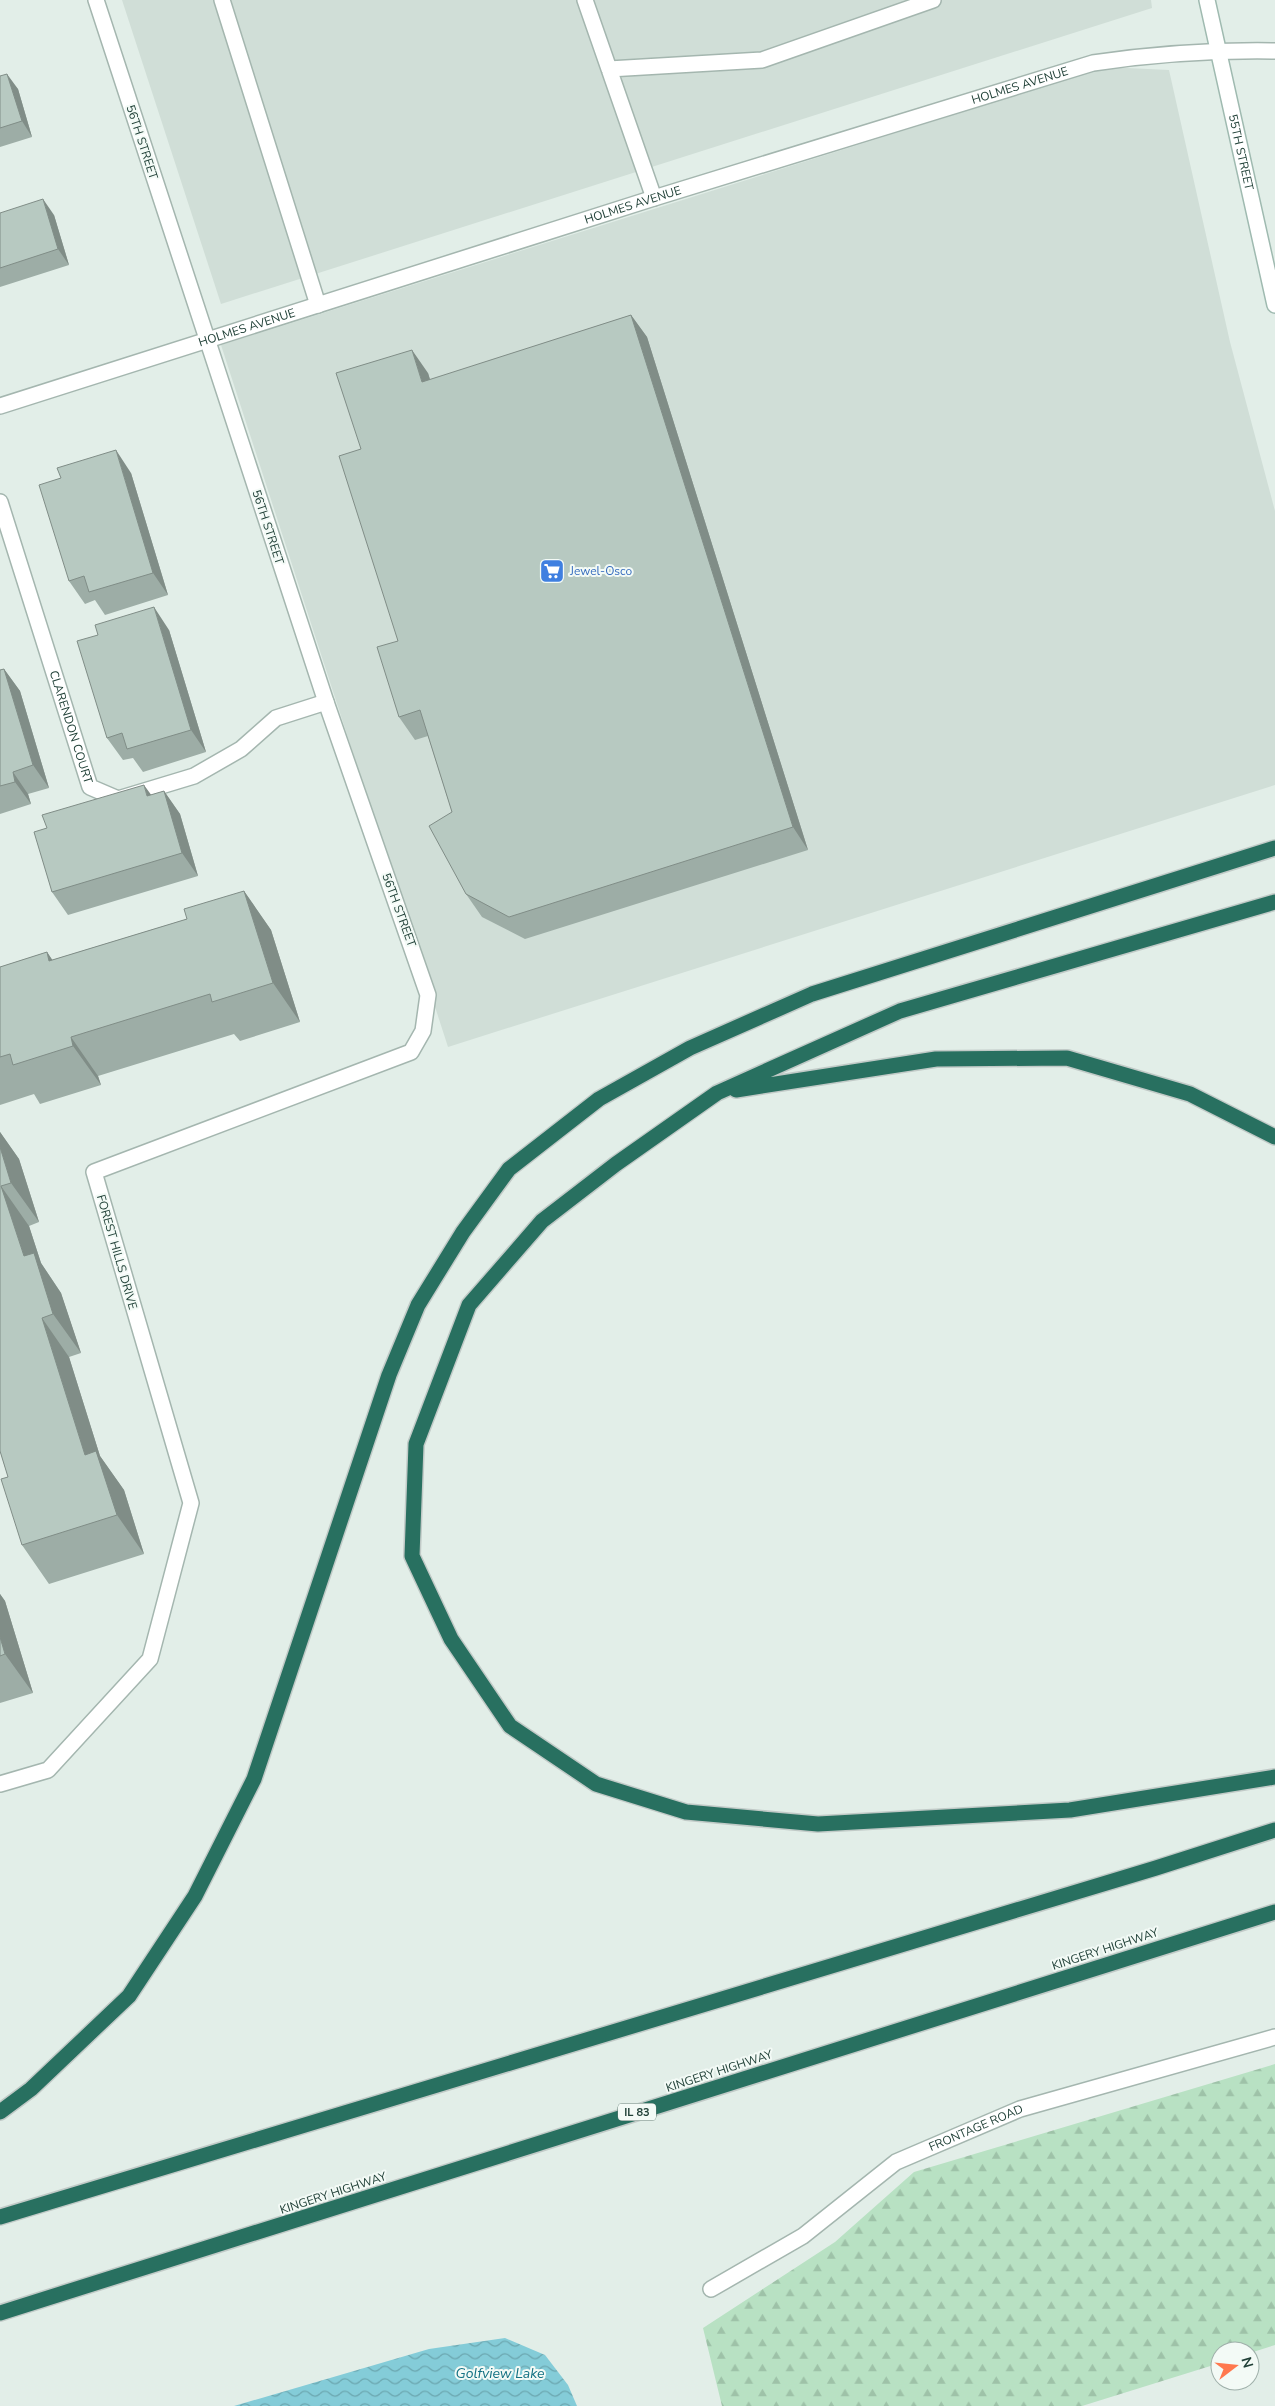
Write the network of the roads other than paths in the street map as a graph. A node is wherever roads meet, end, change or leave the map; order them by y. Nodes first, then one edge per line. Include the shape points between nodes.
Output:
1 (96, 0) edge
2 (222, 0) edge
3 (585, 0) edge
4 (933, 0) edge
5 (1207, 0) edge
6 (1218, 50) junction
7 (1275, 51) edge
8 (609, 69) junction
9 (654, 198) junction
10 (318, 305) junction
11 (1275, 305) edge
12 (206, 340) junction
13 (0, 406) edge
14 (0, 502) edge
15 (326, 702) junction
16 (1275, 848) edge
17 (1275, 902) edge
18 (411, 1052) joint
19 (717, 1093) junction
20 (1275, 1137) edge
21 (1275, 1778) edge
22 (0, 1784) edge
23 (1275, 1830) edge
24 (1275, 1912) edge
25 (1275, 2037) edge
26 (0, 2112) edge
27 (0, 2217) edge
28 (711, 2289) dead end
29 (0, 2313) edge

1 - 12 street, 56TH STREET
2 - 10 street
3 - 8 street
4 - 8 street via 762,60
5 - 6 street, 55TH STREET
6 - 7 street, HOLMES AVENUE
6 - 9 street, HOLMES AVENUE via 1155,54 1093,63
6 - 11 street, 55TH STREET
8 - 9 street
9 - 10 street, HOLMES AVENUE
10 - 12 street, HOLMES AVENUE
12 - 13 street, HOLMES AVENUE
12 - 15 street, 56TH STREET
14 - 15 street, CLARENDON COURT via 90,787 118,799 194,776 241,749 276,718
15 - 18 street, 56TH STREET via 428,995 423,1031
16 - 26 highway via 812,994 690,1048 599,1098 509,1169 463,1232 418,1305 386,1384 254,1779 195,1896 129,1996 31,2089
17 - 19 highway via 900,1011
18 - 22 street, FOREST HILLS DRIVE via 94,1172 190,1503 150,1659 48,1770
19 - 20 highway via 936,1059 1067,1058 1190,1094
19 - 21 highway via 542,1221 469,1305 416,1444 412,1556 451,1639 510,1726 596,1784 686,1812 818,1824 1070,1810
23 - 27 highway
24 - 29 highway, KINGERY HIGHWAY / IL 83
25 - 28 street, FRONTAGE ROAD via 1020,2109 896,2162 803,2236

